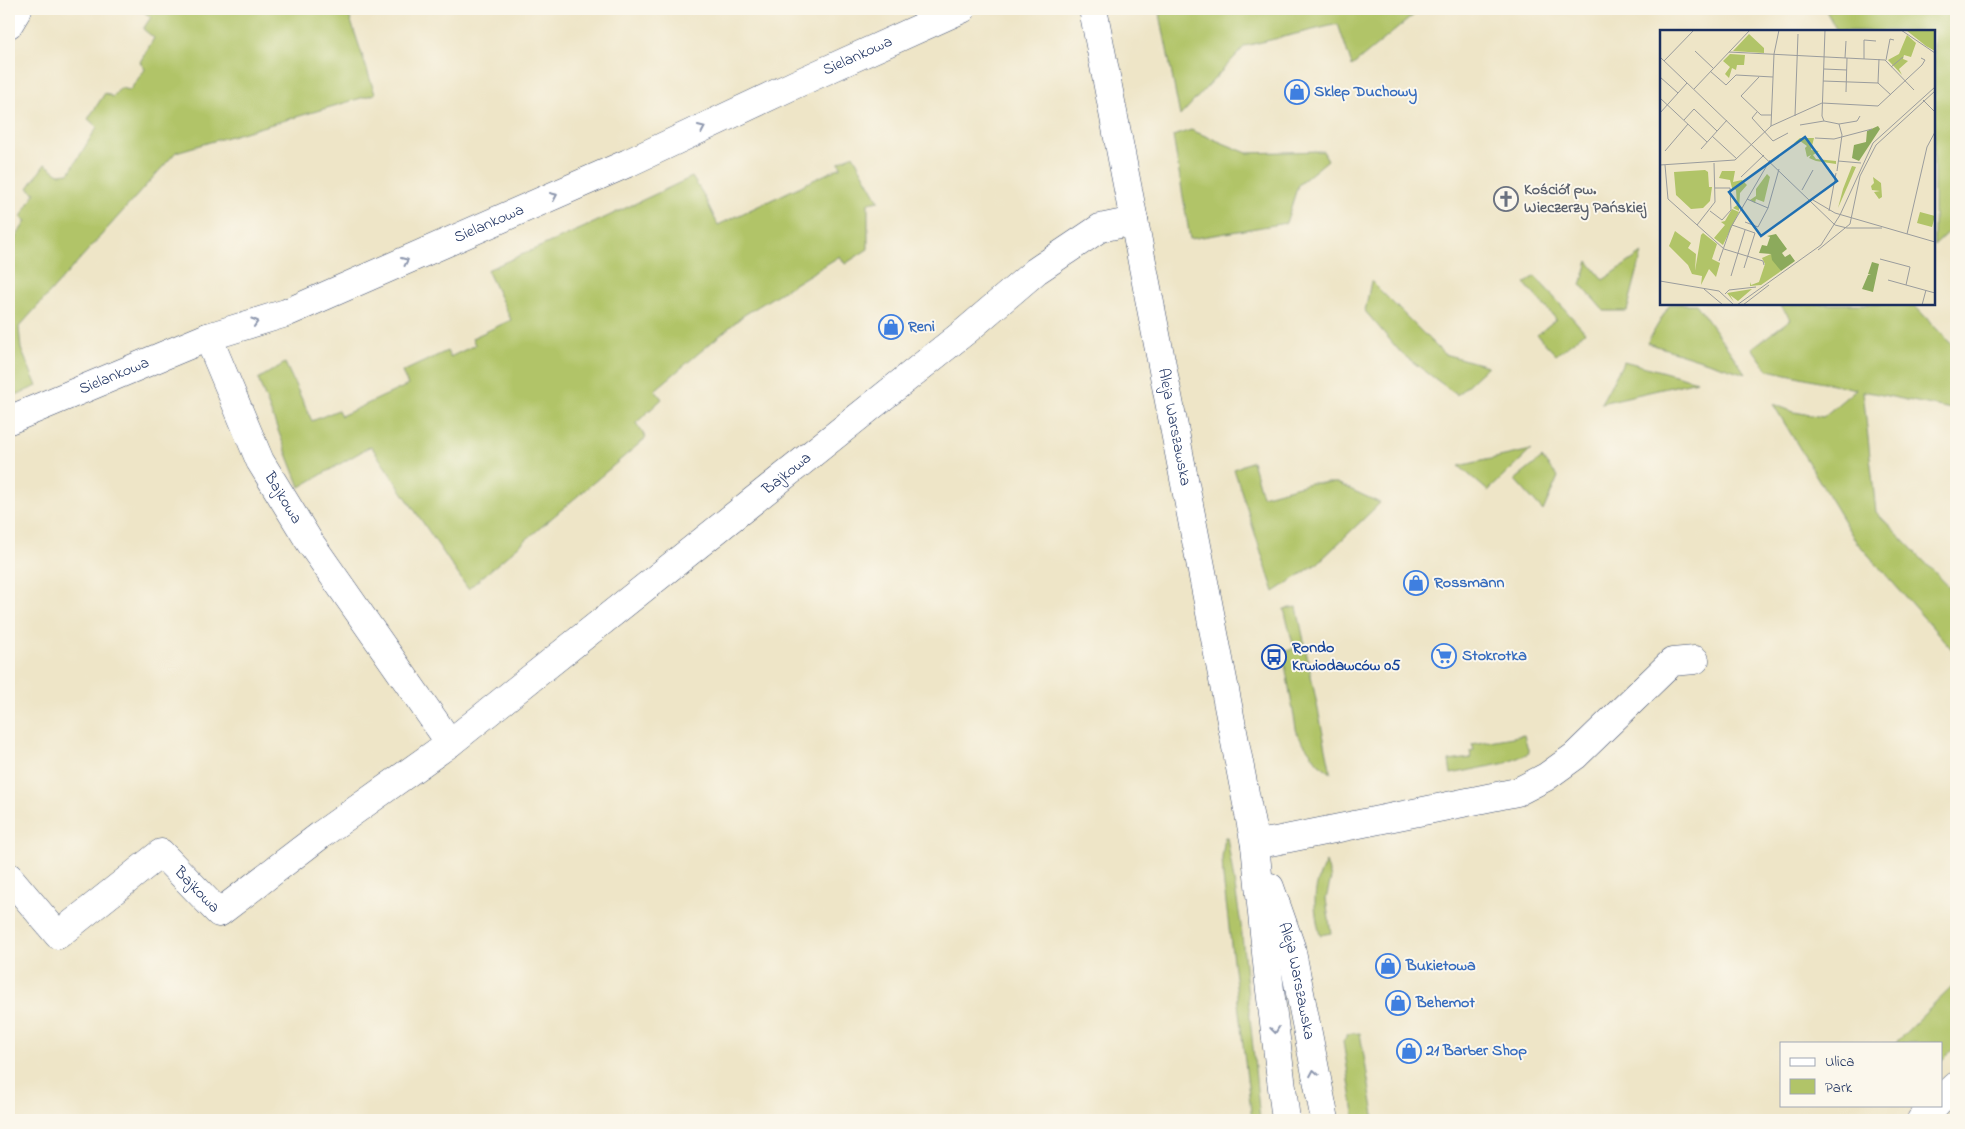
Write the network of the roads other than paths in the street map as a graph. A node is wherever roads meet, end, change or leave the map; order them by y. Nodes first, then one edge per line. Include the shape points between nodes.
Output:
1 (18, 9) edge
2 (962, 9) edge
3 (1093, 9) edge
4 (9, 24) edge
5 (1134, 221) junction
6 (208, 337) junction
7 (9, 420) edge
8 (1695, 660) dead end
9 (450, 743) junction
10 (1255, 845) junction
11 (9, 877) edge
12 (1956, 1086) edge
13 (1942, 1099) edge
14 (1935, 1106) edge
15 (1286, 1120) edge
16 (1325, 1120) edge
17 (1921, 1120) edge

1 - 4 street
6 -> 2 street, Sielankowa via 286,313 628,163
3 - 5 street, Aleja Warszawska
5 - 9 street, Bajkowa via 1100,228 1036,271
5 - 10 street, Aleja Warszawska
6 - 7 street, Sielankowa
6 - 9 street, Bajkowa via 260,462 309,541
8 - 10 street via 1672,662 1575,756 1546,777 1517,792
9 - 11 street, Bajkowa via 322,834 219,913 161,853 58,934
10 -> 15 street, Aleja Warszawska
16 -> 10 street, Aleja Warszawska via 1292,947
12 - 13 street
14 - 17 street

